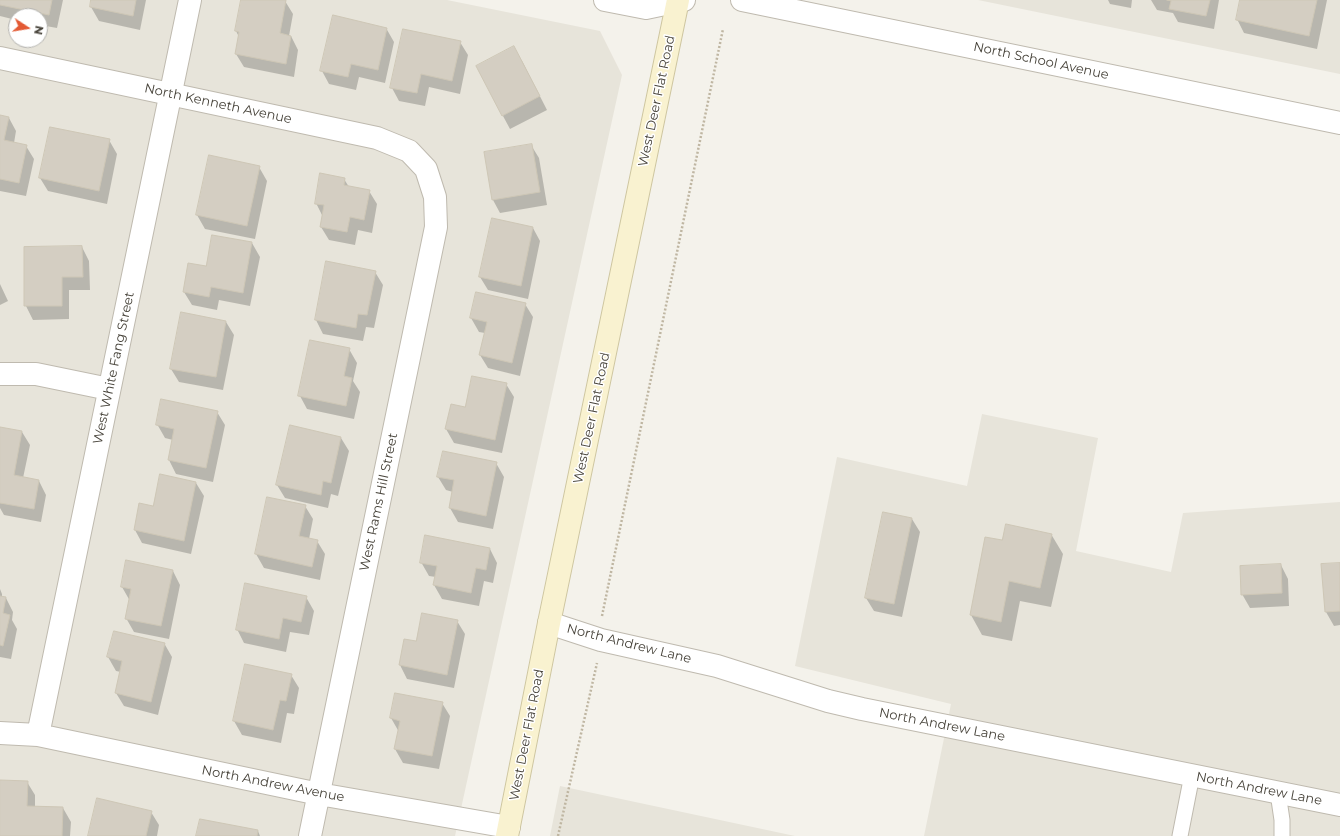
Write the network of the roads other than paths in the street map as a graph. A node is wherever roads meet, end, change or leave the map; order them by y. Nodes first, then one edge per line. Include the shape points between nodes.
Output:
1 (190, 0) edge
2 (605, 0) edge
3 (680, 0) edge
4 (742, 0) edge
5 (0, 58) edge
6 (171, 94) junction
7 (1340, 123) edge
8 (426, 169) joint
9 (0, 374) edge
10 (109, 389) junction
11 (549, 623) junction
12 (0, 733) edge
13 (38, 735) junction
14 (1192, 775) junction
15 (1278, 792) junction
16 (319, 794) junction
17 (1340, 805) edge
18 (508, 831) edge
19 (310, 836) edge
20 (1180, 836) edge
21 (1282, 836) edge

1 - 6 street, West White Fang Street
2 - 3 street via 646,8
3 - 11 main road, West Deer Flat Road
4 - 7 street, North School Avenue
5 - 6 street, North Kenneth Avenue
6 - 8 street, North Kenneth Avenue via 377,138 409,151
6 - 10 street, West White Fang Street
8 - 16 street, West Rams Hill Street via 435,197 436,227
9 - 10 street via 36,374
10 - 13 street, West White Fang Street
11 - 14 street, North Andrew Lane via 601,640 717,666 828,701
11 - 18 main road, West Deer Flat Road
12 - 13 street, North Andrew Avenue
13 - 16 street, North Andrew Avenue
14 - 15 street, North Andrew Lane
14 - 20 lane
15 - 17 street, North Andrew Lane
15 - 21 lane
16 - 18 street, North Andrew Avenue
16 - 19 street, West Rams Hill Street

